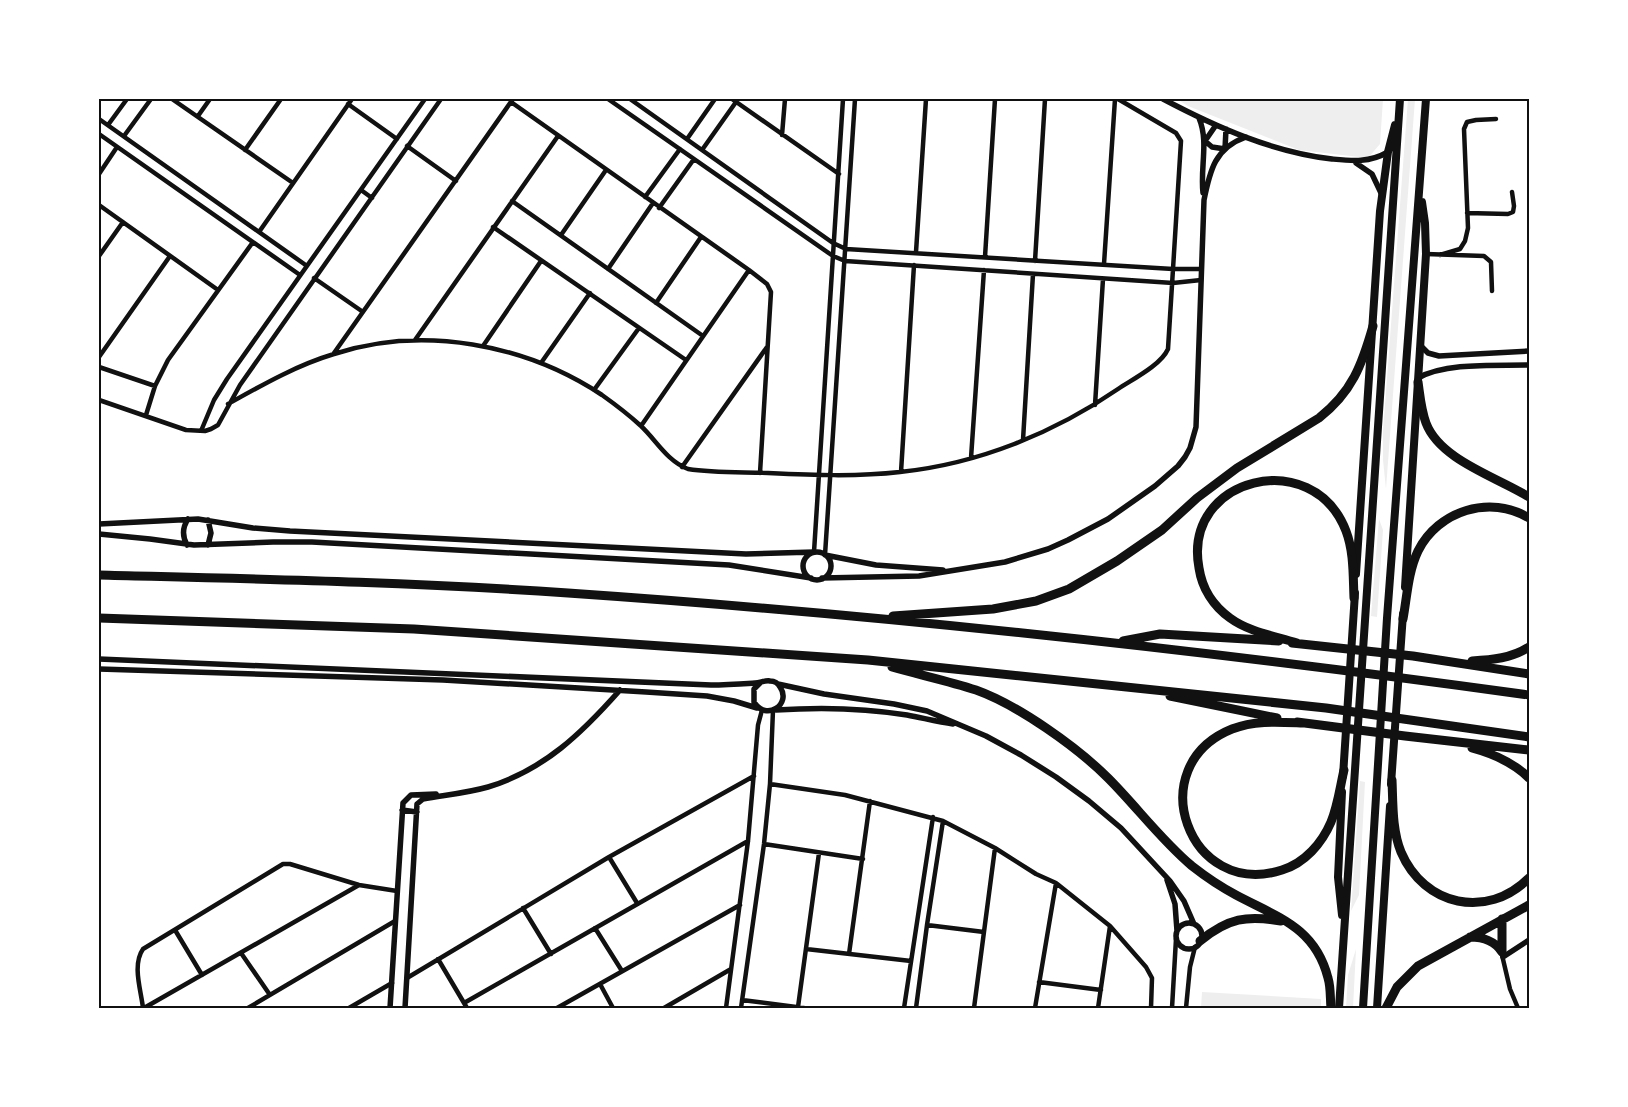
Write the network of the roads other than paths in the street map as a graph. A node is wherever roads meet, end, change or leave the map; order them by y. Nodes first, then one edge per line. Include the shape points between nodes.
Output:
1 (127, 99) edge
2 (151, 99) edge
3 (172, 99) edge
4 (210, 99) edge
5 (281, 99) edge
6 (352, 99) edge
7 (425, 99) edge
8 (441, 99) edge
9 (608, 99) edge
10 (630, 99) edge
11 (715, 99) edge
12 (784, 99) edge
13 (843, 99) edge
14 (855, 99) edge
15 (926, 99) edge
16 (995, 99) edge
17 (1045, 99) edge
18 (1116, 99) edge
19 (1163, 99) edge
20 (1400, 99) edge
21 (1426, 99) edge
22 (512, 100) edge
23 (734, 100) edge
24 (348, 104) junction
25 (1399, 111) junction
26 (198, 116) junction
27 (1199, 118) junction
28 (99, 119) edge
29 (1496, 119) dead end
30 (108, 125) junction
31 (1216, 125) junction
32 (1226, 129) junction
33 (782, 135) junction
34 (99, 136) edge
35 (124, 136) junction
36 (558, 136) junction
37 (1246, 137) junction
38 (396, 139) junction
39 (687, 139) junction
40 (1205, 140) junction
41 (407, 146) junction
42 (117, 147) junction
43 (680, 149) junction
44 (1225, 149) junction
45 (245, 150) junction
46 (702, 150) junction
47 (1388, 152) junction
48 (694, 159) junction
49 (1354, 162) junction
50 (606, 170) junction
51 (99, 174) edge
52 (838, 174) junction
53 (456, 181) junction
54 (293, 183) junction
55 (1419, 188) junction
56 (360, 190) junction
57 (1512, 192) dead end
58 (1382, 194) junction
59 (645, 197) junction
60 (372, 198) junction
61 (1204, 200) junction
62 (512, 201) junction
63 (653, 203) junction
64 (99, 205) edge
65 (660, 208) junction
66 (1467, 213) junction
67 (123, 222) junction
68 (494, 227) junction
69 (259, 232) junction
70 (561, 235) junction
71 (701, 237) junction
72 (253, 242) junction
73 (833, 243) junction
74 (846, 249) junction
75 (916, 252) junction
76 (1426, 254) junction
77 (1440, 255) junction
78 (99, 256) edge
79 (170, 256) junction
80 (833, 256) junction
81 (985, 257) junction
82 (542, 261) junction
83 (845, 261) junction
84 (1035, 261) junction
85 (1104, 264) junction
86 (307, 266) junction
87 (914, 266) junction
88 (608, 269) junction
89 (1173, 269) junction
90 (1201, 269) junction
91 (749, 270) junction
92 (984, 270) junction
93 (1033, 274) junction
94 (300, 276) junction
95 (314, 278) junction
96 (1103, 278) junction
97 (1201, 280) junction
98 (1172, 283) junction
99 (218, 290) junction
100 (1492, 291) dead end
101 (590, 294) junction
102 (656, 303) junction
103 (363, 312) junction
104 (1373, 326) junction
105 (639, 328) junction
106 (703, 336) junction
107 (415, 340) junction
108 (1420, 345) junction
109 (482, 346) junction
110 (768, 346) junction
111 (1529, 351) edge
112 (334, 354) junction
113 (99, 357) edge
114 (686, 360) junction
115 (542, 363) junction
116 (1529, 365) edge
117 (99, 367) edge
118 (1418, 380) junction
119 (155, 386) junction
120 (594, 390) junction
121 (99, 400) edge
122 (228, 404) junction
123 (1095, 405) junction
124 (146, 416) junction
125 (641, 426) junction
126 (201, 431) junction
127 (1023, 440) junction
128 (971, 458) junction
129 (682, 467) junction
130 (760, 472) junction
131 (901, 472) junction
132 (819, 476) junction
133 (831, 476) junction
134 (1529, 497) edge
135 (1529, 518) edge
136 (188, 519) junction
137 (208, 520) junction
138 (99, 524) edge
139 (99, 534) edge
140 (187, 545) junction
141 (208, 546) junction
142 (814, 552) junction
143 (825, 555) junction
144 (945, 571) junction
145 (99, 576) edge
146 (811, 578) junction
147 (822, 578) junction
148 (1354, 598) junction
149 (869, 617) junction
150 (99, 618) edge
151 (1403, 619) junction
152 (1113, 643) junction
153 (1297, 643) junction
154 (1529, 647) edge
155 (99, 659) edge
156 (868, 660) junction
157 (1452, 662) junction
158 (99, 669) edge
159 (1529, 674) edge
160 (760, 683) junction
161 (778, 684) junction
162 (1108, 685) junction
163 (620, 690) junction
164 (1529, 696) edge
165 (761, 710) junction
166 (774, 710) junction
167 (1303, 722) junction
168 (958, 725) junction
169 (1529, 737) edge
170 (1450, 741) junction
171 (1529, 750) edge
172 (1344, 770) junction
173 (754, 776) junction
174 (1529, 778) edge
175 (1392, 780) junction
176 (770, 784) junction
177 (463, 793) junction
178 (870, 801) junction
179 (402, 810) junction
180 (417, 812) junction
181 (933, 817) junction
182 (943, 820) junction
183 (748, 841) junction
184 (764, 844) junction
185 (995, 848) junction
186 (819, 853) junction
187 (609, 857) junction
188 (863, 859) junction
189 (1162, 872) junction
190 (1529, 878) edge
191 (1056, 883) junction
192 (359, 885) junction
193 (397, 891) junction
194 (637, 903) junction
195 (1529, 904) edge
196 (740, 905) junction
197 (523, 908) junction
198 (1502, 919) junction
199 (395, 921) junction
200 (1290, 922) junction
201 (1194, 924) junction
202 (926, 925) junction
203 (1110, 926) junction
204 (1344, 927) junction
205 (596, 928) junction
206 (175, 930) junction
207 (1177, 931) junction
208 (984, 932) junction
209 (1469, 937) junction
210 (1176, 939) junction
211 (1529, 940) edge
212 (1198, 944) junction
213 (806, 949) junction
214 (241, 953) junction
215 (551, 954) junction
216 (849, 954) junction
217 (1502, 955) junction
218 (438, 959) junction
219 (910, 961) junction
220 (731, 969) junction
221 (622, 971) junction
222 (202, 975) junction
223 (407, 978) junction
224 (1039, 982) junction
225 (392, 983) junction
226 (600, 984) junction
227 (1101, 990) junction
228 (270, 995) junction
229 (742, 1000) junction
230 (464, 1002) junction
231 (798, 1007) edge
232 (144, 1008) edge
233 (248, 1008) edge
234 (349, 1008) edge
235 (390, 1008) edge
236 (405, 1008) edge
237 (467, 1008) edge
238 (557, 1008) edge
239 (613, 1008) edge
240 (664, 1008) edge
241 (726, 1008) edge
242 (741, 1008) edge
243 (804, 1008) edge
244 (904, 1008) edge
245 (916, 1008) edge
246 (974, 1008) edge
247 (1035, 1008) edge
248 (1098, 1008) edge
249 (1151, 1008) edge
250 (1172, 1008) edge
251 (1186, 1008) edge
252 (1331, 1008) edge
253 (1338, 1008) edge
254 (1363, 1008) edge
255 (1377, 1008) edge
256 (1386, 1008) edge
257 (1518, 1008) edge

1 - 30 street
2 - 35 street
3 - 26 street
4 - 26 street
5 - 45 street
6 - 24 street
7 - 38 street
8 - 41 street
9 - 43 street
10 - 39 street
11 - 39 street
12 - 33 street
13 - 52 street
14 - 74 street
15 - 75 street
16 - 81 street
17 - 84 street
18 - 85 street
18 - 89 street via 1176,133 1180,139
19 - 27 street
20 - 25 highway
21 - 55 highway
22 - 36 street
22 - 53 street
23 - 33 street
23 - 46 street
24 - 38 street
24 - 54 street
25 - 47 highway
25 - 204 highway
26 - 45 street
27 - 31 street
27 - 40 street
28 - 30 street
29 - 66 street via 1467,122 1464,129
30 - 35 street
31 - 32 street
31 - 40 street
32 - 37 street
32 - 44 street
33 - 52 street
34 - 42 street
35 - 69 street
36 - 50 street
36 - 62 street
37 - 44 street
37 - 49 street via 1294,154
38 - 56 street
39 - 46 street
40 - 44 street via 1216,148
40 - 61 street via 1201,171
41 - 53 street
41 - 60 street
42 - 51 street
42 - 72 street
43 - 48 street
43 - 59 street
44 - 61 street via 1212,166
45 - 54 street
46 - 73 street
47 - 49 street via 1372,160
47 - 58 highway
48 - 65 street
48 - 80 street
49 - 58 street via 1372,174
50 - 59 street
50 - 70 street
52 - 73 street
53 - 103 street
54 - 69 street
55 - 76 highway
55 - 254 highway
56 - 60 street
56 - 86 street
57 - 66 street via 1514,206 1508,214
58 - 104 highway
59 - 63 street
60 - 95 street
61 - 90 street
62 - 68 street
62 - 70 street
63 - 65 street
63 - 88 street
64 - 67 street
65 - 71 street
66 - 77 street via 1468,228 1460,249
67 - 78 street
67 - 79 street
68 - 82 street
68 - 107 street
69 - 86 street
70 - 88 street
71 - 91 street
71 - 102 street
72 - 94 street
72 - 99 street
73 - 74 street
73 - 80 street
74 - 75 street
74 - 83 street
75 - 81 street
76 - 77 street
76 - 108 highway
77 - 100 street via 1481,255 1487,258 1491,262
79 - 99 street
79 - 113 street
80 - 83 street
80 - 132 street
81 - 84 street
82 - 101 street
82 - 109 street
83 - 87 street
83 - 133 street
84 - 85 street
85 - 89 street
86 - 94 street
87 - 92 street
87 - 131 street
88 - 102 street
89 - 90 street
89 - 98 street
90 - 97 street
91 - 106 street
91 - 110 street via 770,289
92 - 93 street
92 - 128 street
93 - 96 street
93 - 127 street
94 - 126 street via 223,384
95 - 103 street
95 - 122 street
96 - 98 street
96 - 123 street
97 - 98 street
97 - 144 street via 1196,427 1190,448 1178,466 1124,509 1068,540 1005,562
98 - 123 street via 1169,345 1165,355
99 - 119 street via 176,348
101 - 105 street
101 - 115 street
102 - 106 street
103 - 112 street
104 - 148 highway
104 - 149 highway via 1354,380 1329,410 1230,473 1162,530 1069,589 1036,601 993,609
105 - 114 street
105 - 120 street
106 - 114 street
107 - 109 street
107 - 112 street
108 - 111 street via 1428,353 1438,356
108 - 118 highway
109 - 115 street
110 - 129 street
110 - 130 street
112 - 122 street via 284,374
114 - 125 street
115 - 120 street
116 - 118 street via 1445,368
117 - 119 street
118 - 134 highway via 1425,421 1437,442 1457,459
118 - 151 highway
119 - 124 street
120 - 125 street
121 - 124 street
122 - 126 street via 218,425
123 - 127 street
124 - 126 street via 186,430
125 - 129 street
127 - 128 street
128 - 131 street
129 - 130 street
130 - 132 street
131 - 133 street
132 - 133 street
132 - 142 street
133 - 143 street
135 - 151 highway via 1512,510 1489,506 1465,510 1442,522 1418,551
136 - 137 street
136 - 138 street
136 - 140 street via 183,530
137 - 141 street via 211,533
137 - 142 street via 290,531 746,554
139 - 140 street
140 - 141 street
141 - 146 street via 273,542 332,544 729,565
142 - 143 street
142 - 146 street via 806,557 803,564 805,573
143 - 144 street via 876,565
143 - 147 street via 830,562 830,570
144 - 147 street via 910,577
145 - 149 highway via 334,580 517,590
146 - 147 street
148 - 153 highway via 1349,540 1342,521 1322,497 1305,486 1276,479 1248,484 1225,496 1208,515 1198,544 1199,569 1207,592 1218,607 1239,624
148 - 172 highway
149 - 152 highway
150 - 156 highway via 414,628
151 - 175 highway
152 - 153 highway via 1160,634
152 - 164 highway
153 - 157 highway
154 - 157 highway via 1496,659
155 - 160 street via 711,685
156 - 162 highway
156 - 200 highway via 977,690 1023,713 1107,777 1169,846 1194,868 1222,887
157 - 159 highway
158 - 163 street via 443,680
160 - 161 street via 769,680
160 - 165 street via 752,693
161 - 166 street via 783,698
161 - 168 street via 910,707
162 - 167 highway
162 - 169 highway via 1326,708
163 - 165 street via 707,696
163 - 177 street via 575,737 543,762 514,778
165 - 166 street
165 - 173 street
166 - 168 street via 870,710
166 - 176 street
167 - 170 highway
167 - 172 highway via 1262,722 1242,726 1216,738 1198,753 1189,767 1182,799 1183,815 1200,848 1216,862 1243,873 1270,874 1296,865 1326,832 1335,811
168 - 189 street via 1022,755 1056,777 1121,828
170 - 171 highway
170 - 174 highway via 1503,758
172 - 204 highway via 1338,877
173 - 183 street
173 - 187 street
175 - 190 highway via 1400,850 1425,885 1447,898 1469,903 1496,899 1513,892
175 - 255 highway
176 - 178 street
176 - 184 street
177 - 179 street via 415,794 407,798
177 - 180 street via 423,798 417,804
178 - 181 street
178 - 188 street
179 - 180 street
179 - 193 street
180 - 223 street
181 - 182 street
181 - 219 street
182 - 185 street
182 - 202 street
183 - 194 street
183 - 196 street
184 - 186 street
184 - 229 street
185 - 191 street
185 - 208 street
186 - 188 street
186 - 213 street
187 - 194 street
187 - 197 street
188 - 216 street
189 - 201 street via 1178,891
189 - 207 street via 1173,896
191 - 203 street
191 - 224 street
192 - 193 street
192 - 206 street via 283,864
192 - 214 street
193 - 199 street
194 - 205 street
195 - 198 highway
196 - 220 street
196 - 221 street
197 - 215 street
197 - 218 street
198 - 209 highway
198 - 217 highway
199 - 225 street
199 - 228 street
200 - 212 highway via 1265,918 1238,919 1222,925
200 - 252 highway via 1310,942 1324,967 1329,979
201 - 207 street via 1186,923
201 - 212 street via 1200,929
202 - 208 street
202 - 245 street
203 - 227 street
203 - 249 street via 1152,978
204 - 253 highway
205 - 215 street
205 - 221 street
206 - 222 street
206 - 232 street via 143,949 138,956
207 - 210 street
208 - 246 street
209 - 217 highway via 1496,944
209 - 256 highway via 1414,969 1397,987
210 - 212 street via 1182,947
210 - 250 street
211 - 217 street
212 - 251 street via 1190,967
213 - 216 street
213 - 231 street
214 - 222 street
214 - 228 street
215 - 230 street
216 - 219 street
217 - 257 street
218 - 223 street
218 - 230 street
219 - 244 street
220 - 240 street
220 - 241 street
221 - 226 street
222 - 232 street
223 - 236 street
224 - 227 street
224 - 247 street
225 - 234 street
225 - 235 street
226 - 238 street
226 - 239 street
227 - 248 street
228 - 233 street
229 - 231 street
229 - 242 street
230 - 237 street
231 - 243 street

